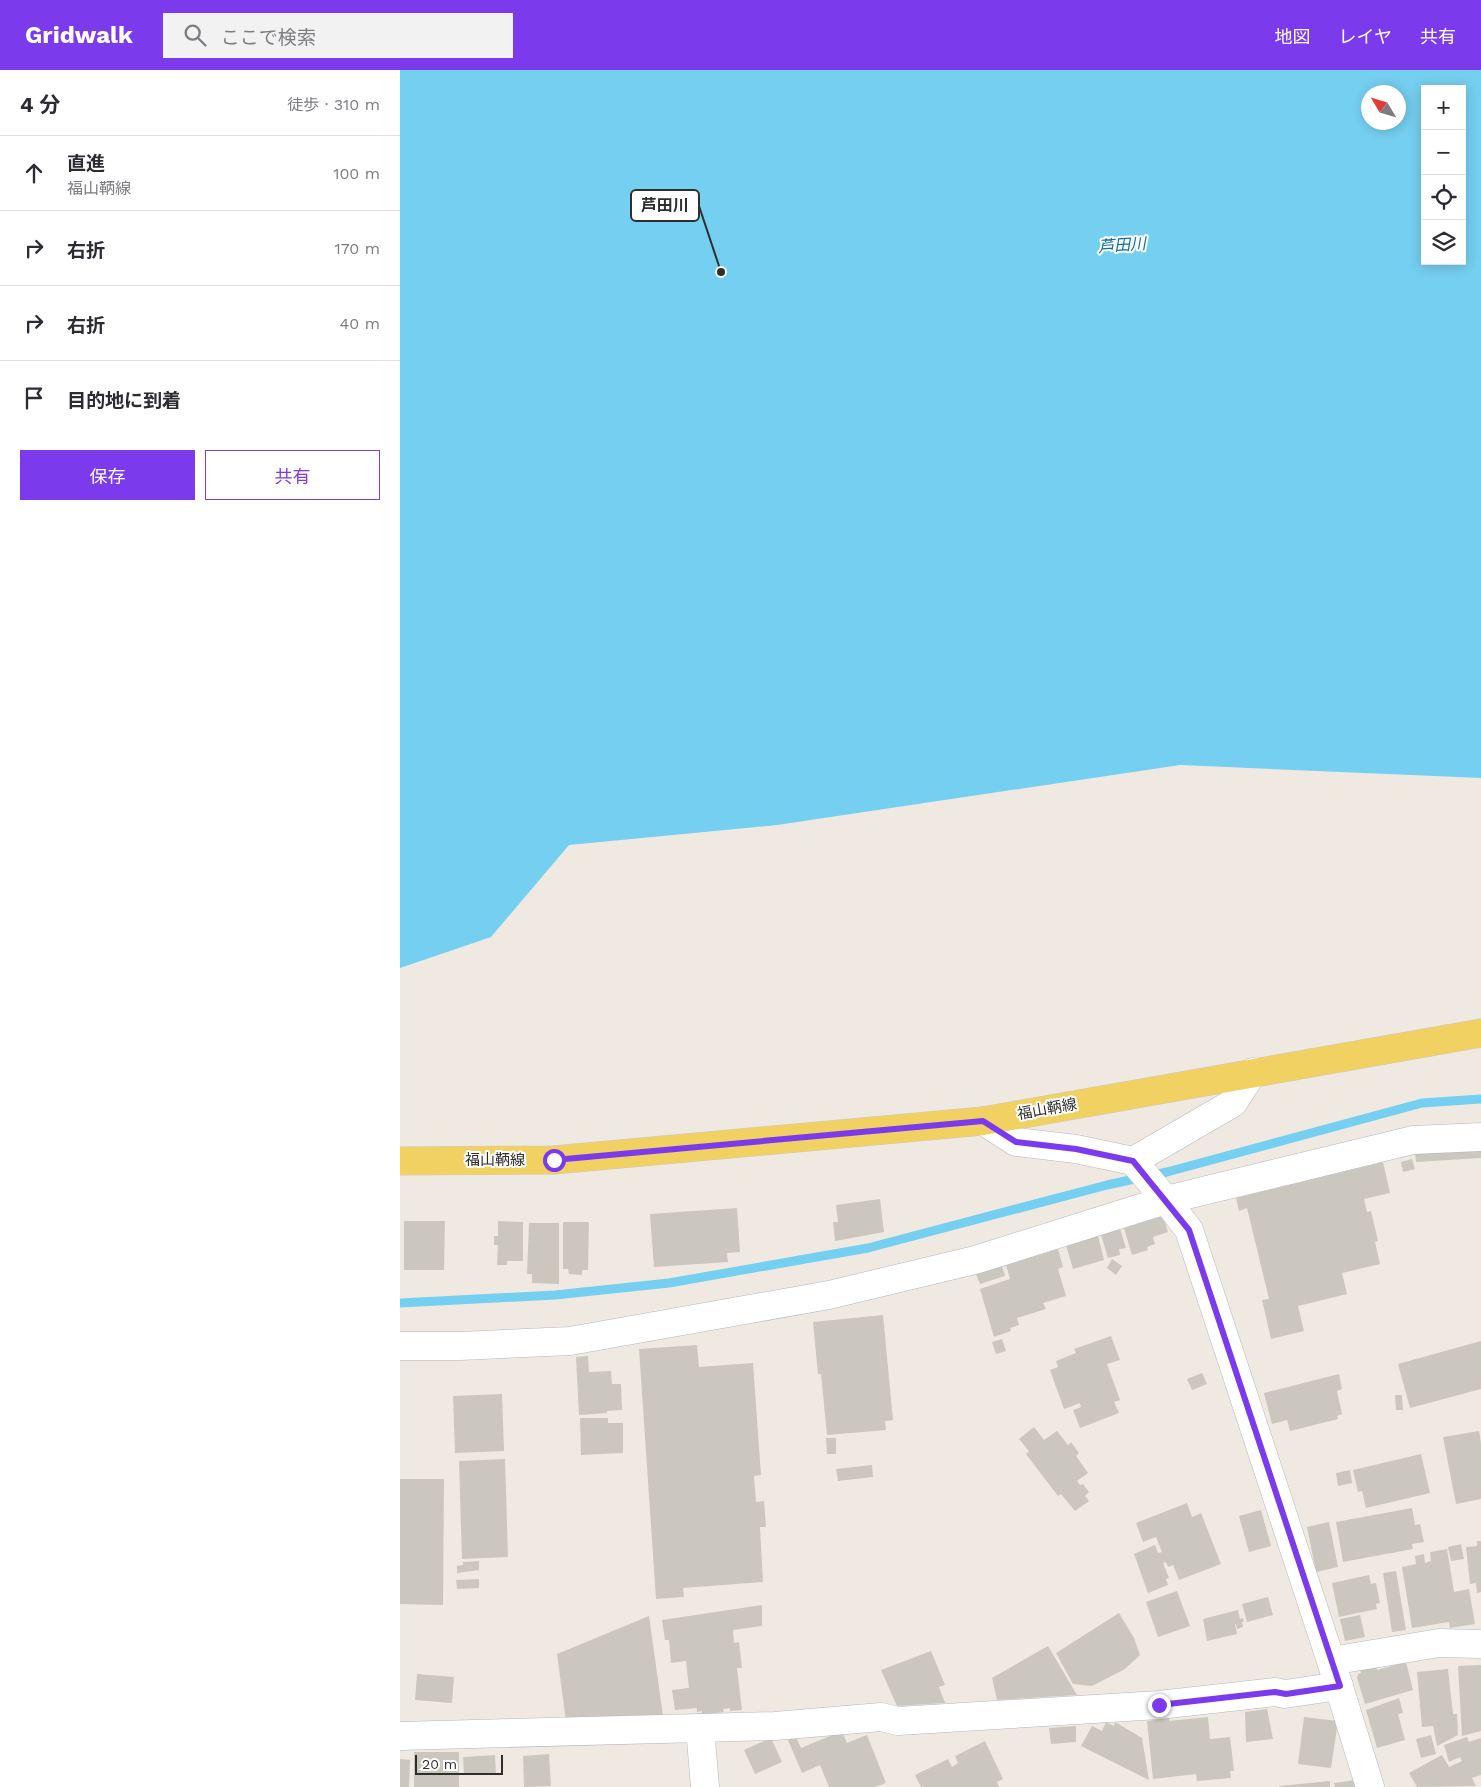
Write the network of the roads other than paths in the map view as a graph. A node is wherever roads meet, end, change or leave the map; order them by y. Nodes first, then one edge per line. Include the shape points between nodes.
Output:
1 (1481, 1033) edge
2 (1253, 1072) junction
3 (983, 1121) junction
4 (1481, 1137) edge
5 (400, 1161) edge
6 (1137, 1166) junction
7 (1163, 1197) junction
8 (400, 1346) edge
9 (1481, 1644) edge
10 (1331, 1660) junction
11 (1340, 1686) junction
12 (700, 1728) junction
13 (400, 1736) edge
14 (705, 1787) edge
15 (1370, 1787) edge

1 - 2 main road, 福山鞆線
2 - 3 main road, 福山鞆線
2 - 6 street via 1233,1103
3 - 5 main road, 福山鞆線 via 554,1160
3 - 6 street via 1016,1142 1076,1149
4 - 7 street via 1413,1140
6 - 7 street
7 - 8 street via 974,1260 829,1295 570,1341
7 - 10 street via 1189,1230
9 - 10 street via 1439,1642
10 - 11 street
11 - 12 street via 1159,1705 898,1722 881,1717 775,1726
11 - 15 street
12 - 13 street
12 - 14 street

